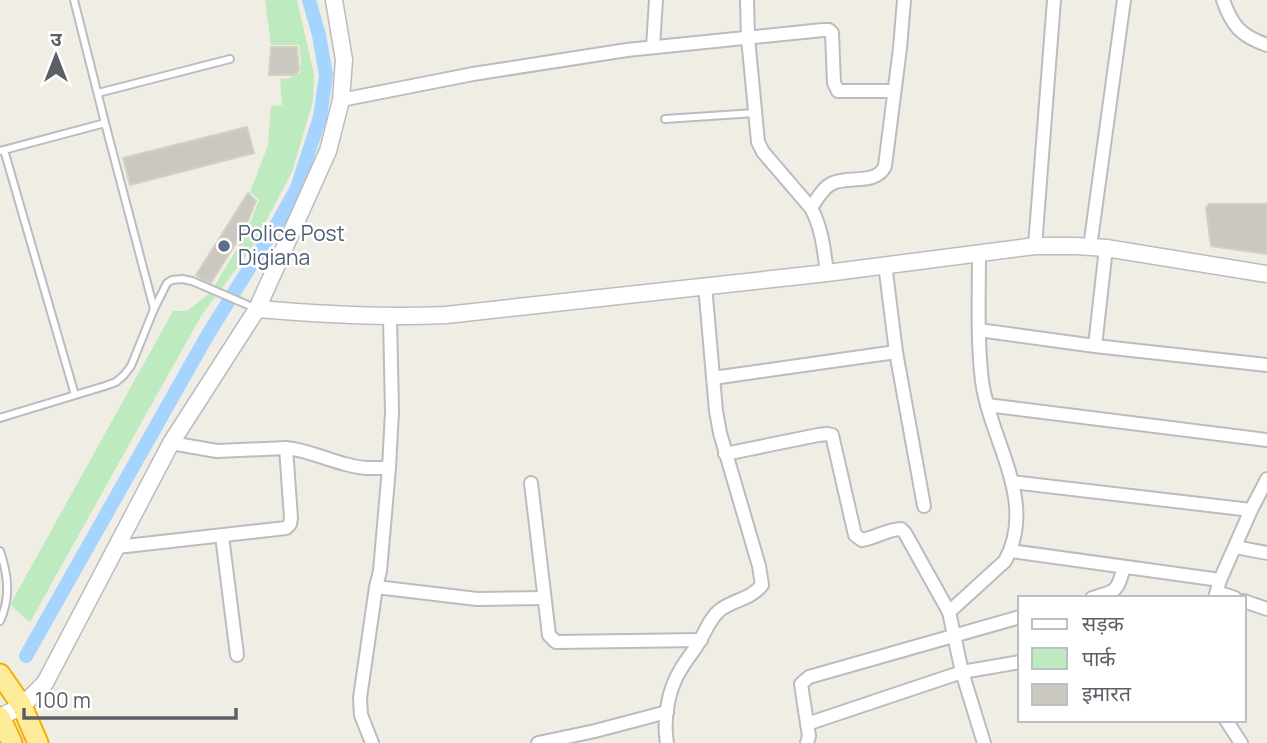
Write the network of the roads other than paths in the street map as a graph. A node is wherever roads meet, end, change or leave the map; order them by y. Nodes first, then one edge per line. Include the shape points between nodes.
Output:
1 (74, 0) edge
2 (656, 0) edge
3 (747, 0) edge
4 (904, 0) edge
5 (1054, 0) edge
6 (1124, 0) edge
7 (1223, 0) edge
8 (336, 1) edge
9 (748, 38) junction
10 (1267, 45) edge
11 (653, 47) junction
12 (230, 59) dead end
13 (894, 90) junction
14 (98, 93) junction
15 (341, 100) junction
16 (755, 113) junction
17 (665, 119) dead end
18 (105, 123) junction
19 (2, 151) edge
20 (811, 208) junction
21 (1035, 246) junction
22 (1098, 247) junction
23 (979, 253) junction
24 (886, 264) junction
25 (827, 273) junction
26 (1267, 274) edge
27 (705, 285) junction
28 (154, 309) junction
29 (257, 309) junction
30 (390, 317) junction
31 (979, 330) junction
32 (1095, 346) junction
33 (896, 352) junction
34 (1267, 365) edge
35 (713, 378) junction
36 (75, 395) junction
37 (987, 405) junction
38 (0, 418) edge
39 (1267, 440) edge
40 (172, 443) junction
41 (286, 448) junction
42 (725, 454) junction
43 (389, 468) junction
44 (1267, 479) edge
45 (1012, 482) junction
46 (531, 483) dead end
47 (924, 506) dead end
48 (1251, 510) junction
49 (222, 536) junction
50 (117, 547) junction
51 (1235, 547) junction
52 (0, 551) edge
53 (1011, 551) junction
54 (1267, 553) edge
55 (1124, 567) junction
56 (376, 587) junction
57 (1217, 590) edge
58 (1099, 596) edge
59 (544, 598) junction
60 (1246, 602) edge
61 (1267, 609) edge
62 (949, 612) junction
63 (1018, 618) edge
64 (0, 621) edge
65 (954, 635) junction
66 (701, 640) junction
67 (237, 655) dead end
68 (1018, 662) edge
69 (962, 672) junction
70 (0, 674) edge
71 (22, 706) junction
72 (667, 712) junction
73 (0, 717) edge
74 (1227, 722) edge
75 (807, 724) junction
76 (39, 740) edge
77 (12, 743) edge
78 (372, 743) edge
79 (538, 743) edge
80 (667, 743) edge
81 (807, 743) edge
82 (985, 743) edge
83 (1241, 743) edge

1 - 14 lane
2 - 11 street
3 - 9 street
4 - 13 street
5 - 21 street
6 - 22 street
7 - 10 street via 1241,32
8 - 15 street via 344,60
9 - 11 street
9 - 13 street via 829,30 838,91
9 - 16 street
11 - 15 street via 473,74
12 - 14 lane
13 - 20 street via 882,173 835,182
14 - 18 lane
15 - 29 street via 328,151
16 - 17 lane
16 - 20 street via 763,152
18 - 19 lane
18 - 28 lane
19 - 36 lane
20 - 25 street via 820,229
21 - 22 street
21 - 23 street
22 - 26 street
22 - 32 street
23 - 24 street
23 - 31 street
24 - 25 street
24 - 33 street
25 - 27 street
27 - 30 street
27 - 35 street
28 - 29 lane via 167,283 182,279
28 - 36 lane via 124,375
29 - 30 street
29 - 40 street
30 - 43 street
31 - 32 street
31 - 37 street
32 - 34 street
33 - 35 street
33 - 47 street
35 - 42 street
36 - 38 lane
37 - 39 street
37 - 45 street
40 - 41 street via 217,451
40 - 50 street
41 - 43 street via 355,467
41 - 49 street via 290,524 279,530
42 - 62 street via 832,435 855,536 870,539 901,529
42 - 66 street via 762,585 712,617
43 - 56 street
44 - 48 street
45 - 48 street
45 - 53 street via 1016,521
46 - 59 street
48 - 51 street
49 - 50 street
49 - 67 street
50 - 71 street via 54,669
51 - 54 street
51 - 57 street
52 - 64 lane via 7,577
53 - 55 street
53 - 62 street
55 - 57 street
55 - 58 street via 1115,591
56 - 59 street via 477,599
56 - 78 street via 360,707
59 - 66 street via 549,635 556,642
60 - 61 street
62 - 65 street
63 - 65 street
65 - 69 street
65 - 75 street via 809,677 801,684
66 - 72 street via 679,671
68 - 69 street
69 - 75 street
69 - 82 street
70 - 71 highway
71 - 73 street
71 - 76 highway
72 - 79 street
72 - 80 street
73 - 77 highway
74 - 83 street
75 - 81 street

